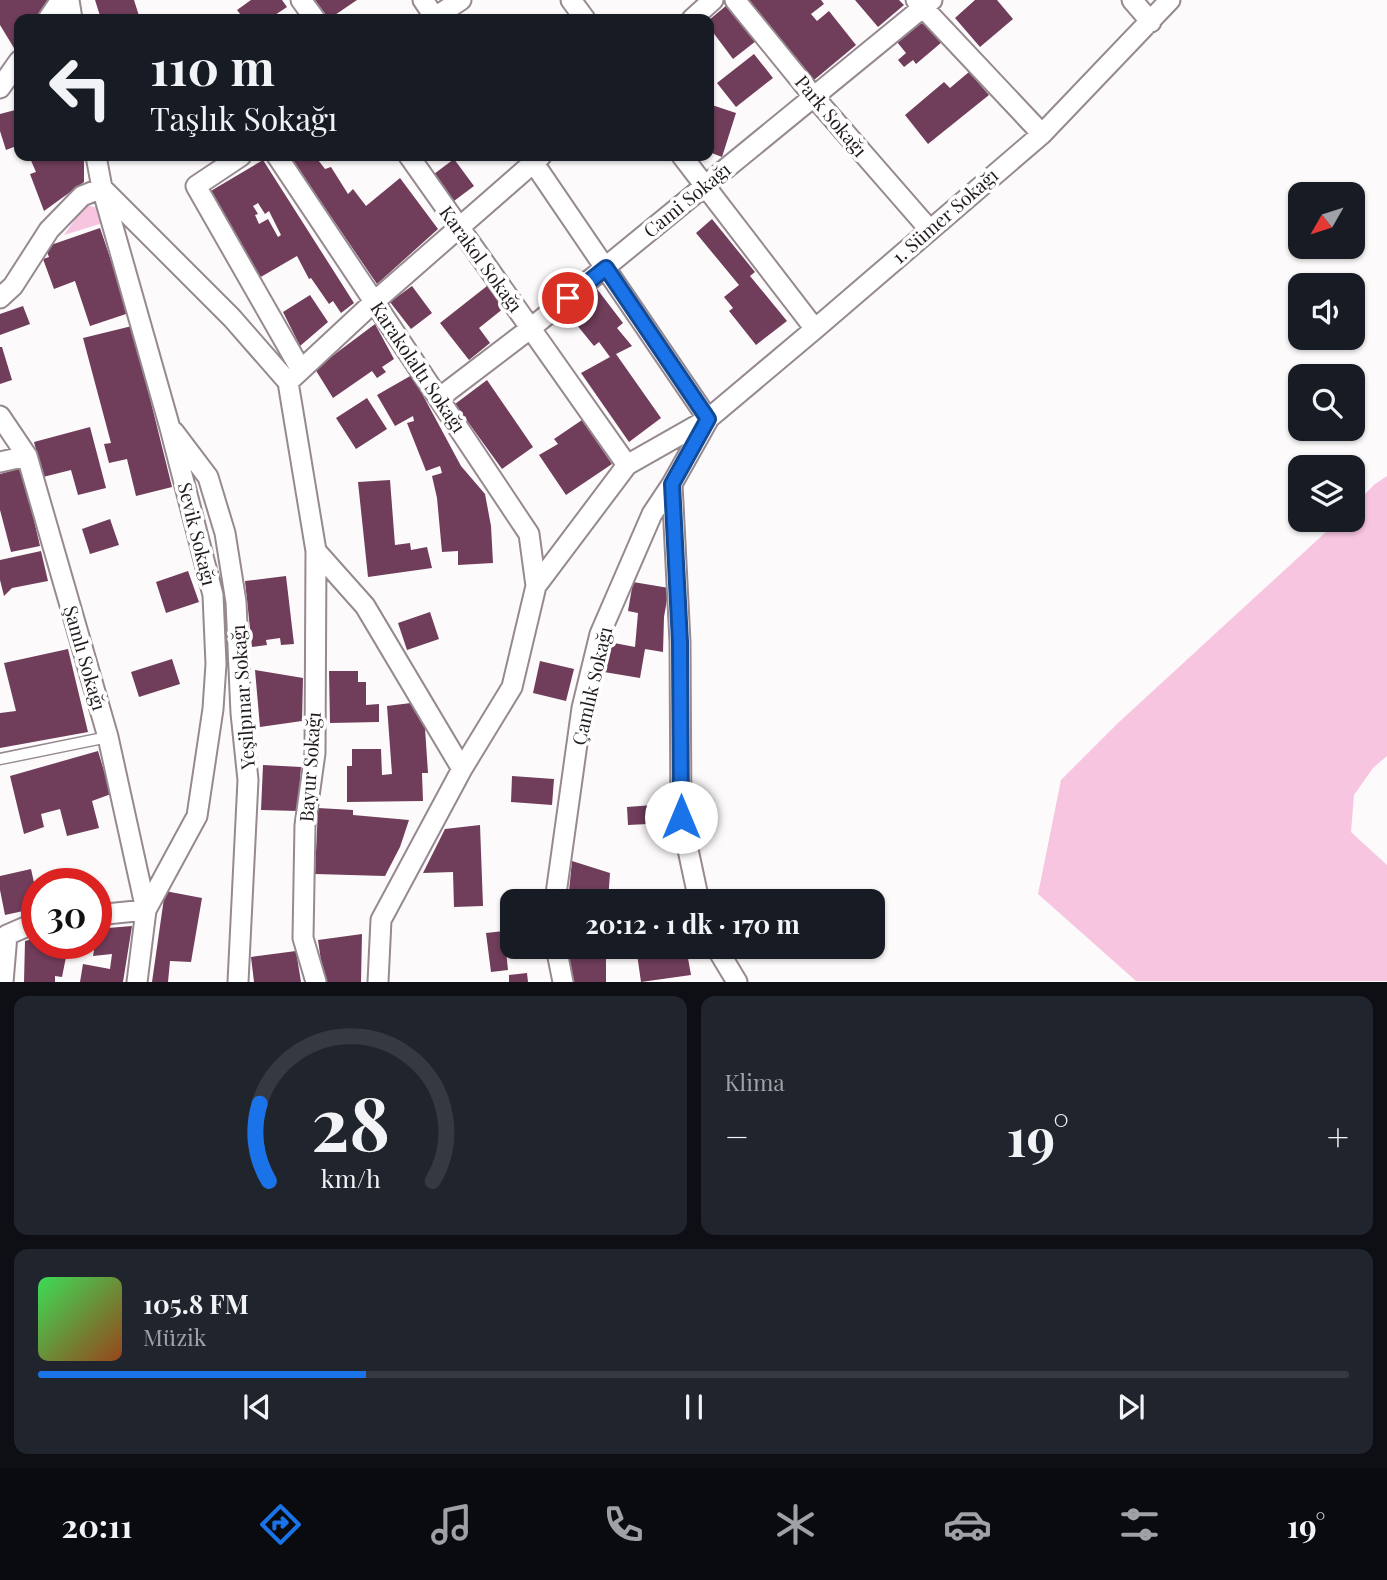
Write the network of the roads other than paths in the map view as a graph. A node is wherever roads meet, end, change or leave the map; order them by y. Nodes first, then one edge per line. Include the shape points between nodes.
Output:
1 (461, 0) edge
2 (713, 0) edge
3 (735, 0) edge
4 (1132, 0) edge
5 (1170, 0) edge
6 (923, 3) edge
7 (440, 14) edge
8 (698, 14) edge
9 (1151, 22) junction
10 (14, 68) edge
11 (0, 88) edge
12 (814, 97) junction
13 (1042, 134) junction
14 (97, 161) edge
15 (234, 161) edge
16 (280, 161) edge
17 (412, 161) edge
18 (532, 161) edge
19 (537, 161) edge
20 (686, 161) edge
21 (703, 186) junction
22 (102, 188) junction
23 (459, 229) junction
24 (929, 229) junction
25 (606, 268) junction
26 (0, 298) edge
27 (374, 302) junction
28 (531, 328) junction
29 (815, 330) junction
30 (294, 376) junction
31 (439, 398) junction
32 (0, 415) edge
33 (708, 419) junction
34 (170, 428) junction
35 (27, 456) junction
36 (0, 462) edge
37 (627, 465) junction
38 (672, 484) junction
39 (316, 551) junction
40 (536, 586) junction
41 (108, 737) junction
42 (0, 759) edge
43 (462, 769) junction
44 (557, 889) edge
45 (696, 889) edge
46 (146, 910) junction
47 (112, 913) edge
48 (21, 929) edge
49 (4, 936) edge
50 (558, 959) edge
51 (723, 959) edge
52 (3, 982) edge
53 (137, 982) edge
54 (238, 982) edge
55 (316, 982) edge
56 (379, 982) edge
57 (563, 982) edge
58 (737, 982) edge

1 - 7 street
2 - 8 street
3 - 12 street, Park Sokağı
4 - 9 street
5 - 9 street, 1. Sümer Sokağı
6 - 12 street, Cami Sokağı
6 - 13 street
9 - 13 street, 1. Sümer Sokağı
10 - 11 street
12 - 21 street, Cami Sokağı
12 - 24 street, Park Sokağı
13 - 24 street, 1. Sümer Sokağı
14 - 22 street, Sevik Sokağı
15 - 30 street via 196,186
16 - 27 street, Karakolaltı Sokağı
17 - 23 street, Karakol Sokağı
18 - 23 street
19 - 25 street
20 - 21 street
21 - 25 street, Cami Sokağı
21 - 29 street
22 - 26 street via 82,196 49,230 13,286
22 - 30 street
22 - 34 street, Sevik Sokağı
23 - 27 street
23 - 28 street, Karakol Sokağı
24 - 29 street, 1. Sümer Sokağı
25 - 28 street, Cami Sokağı
25 - 33 street
27 - 30 street
27 - 31 street, Karakolaltı Sokağı
28 - 31 street, Cami Sokağı
28 - 37 street, Karakol Sokağı
29 - 33 street, 1. Sümer Sokağı
30 - 39 street, Bayur Sokağı
31 - 40 street, Karakolaltı Sokağı via 528,534
32 - 35 street, Şamlı Sokağı
33 - 37 street
33 - 38 street, Çamlık Sokağı
34 - 46 street, Sevik Sokağı via 213,595 216,664 197,816
34 - 54 street, Yeşilpınar Sokağı via 208,477 225,533 236,603 248,779
35 - 36 street
35 - 41 street, Şamlı Sokağı
37 - 40 street
38 - 44 street, Çamlık Sokağı via 652,514 600,634 582,708
38 - 45 street via 680,642 681,817
39 - 43 street via 365,606
39 - 55 street, Bayur Sokağı via 314,753 305,825 303,938
40 - 43 street via 512,687
41 - 42 lane
41 - 46 street, Şamlı Sokağı
43 - 56 street via 381,920
46 - 47 street
46 - 53 street
48 - 49 street
49 - 52 street
50 - 57 street
51 - 58 street

